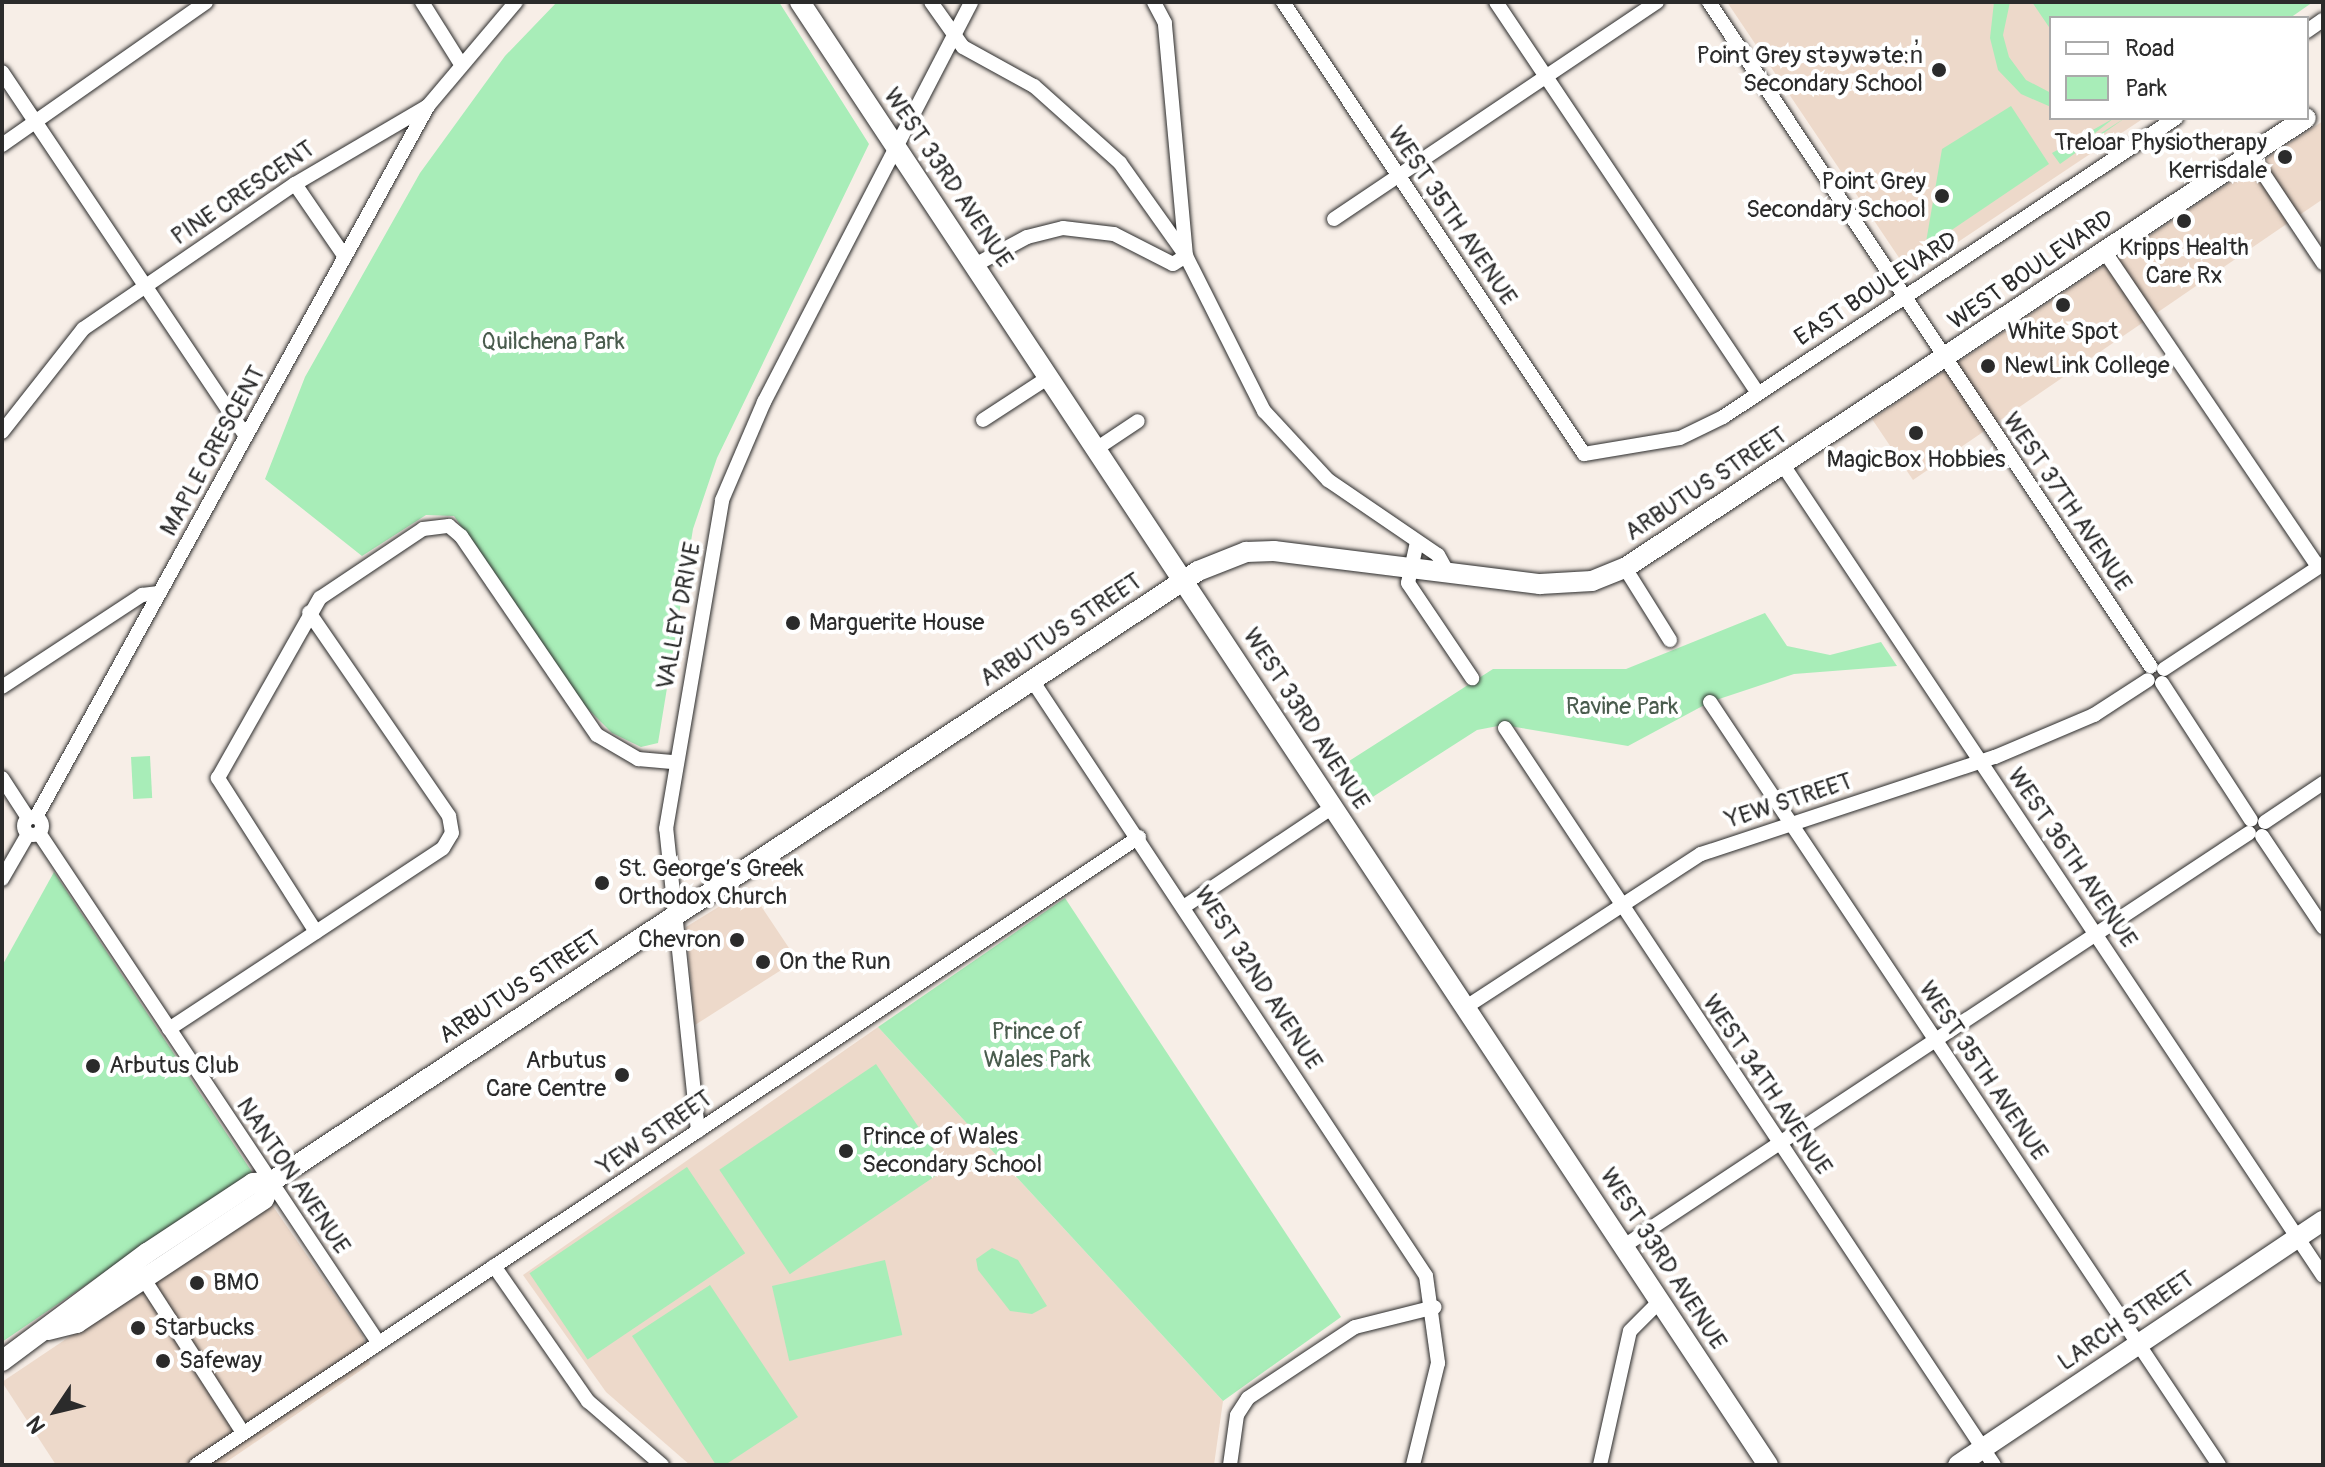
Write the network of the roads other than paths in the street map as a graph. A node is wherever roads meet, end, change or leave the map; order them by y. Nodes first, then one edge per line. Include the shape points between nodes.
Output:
1 (206, 2) edge
2 (422, 2) edge
3 (516, 2) edge
4 (800, 2) edge
5 (931, 2) edge
6 (971, 2) edge
7 (1154, 2) edge
8 (1283, 2) edge
9 (1496, 2) edge
10 (1657, 2) edge
11 (1709, 2) edge
12 (952, 34) junction
13 (459, 61) junction
14 (2, 72) edge
15 (1546, 77) junction
16 (428, 106) junction
17 (33, 118) junction
18 (2173, 120) edge
19 (2304, 120) edge
20 (2, 145) edge
21 (896, 147) junction
22 (2251, 155) junction
23 (1399, 175) junction
24 (295, 184) junction
25 (1334, 219) dead end
26 (2105, 252) junction
27 (1186, 256) junction
28 (345, 257) junction
29 (2323, 263) edge
30 (975, 265) junction
31 (145, 286) junction
32 (1904, 297) junction
33 (1945, 360) junction
34 (1049, 377) junction
35 (1758, 394) junction
36 (983, 420) dead end
37 (1138, 421) dead end
38 (2, 432) edge
39 (246, 436) junction
40 (1096, 449) junction
41 (1584, 454) joint
42 (1783, 465) junction
43 (1417, 542) junction
44 (2320, 566) edge
45 (1625, 568) junction
46 (1411, 569) junction
47 (1448, 573) junction
48 (1184, 580) junction
49 (159, 593) junction
50 (309, 612) junction
51 (1670, 640) dead end
52 (2156, 675) junction
53 (1472, 678) dead end
54 (1032, 680) junction
55 (2, 687) edge
56 (1710, 702) dead end
57 (1505, 728) dead end
58 (672, 762) junction
59 (1981, 762) junction
60 (2, 778) edge
61 (2323, 783) edge
62 (1333, 807) junction
63 (32, 817) junction
64 (1793, 825) junction
65 (2257, 828) junction
66 (33, 834) junction
67 (1139, 837) junction
68 (2, 879) edge
69 (1185, 906) junction
70 (1622, 906) junction
71 (672, 918) junction
72 (2323, 927) edge
73 (316, 932) junction
74 (2096, 934) junction
75 (1466, 1007) junction
76 (169, 1029) junction
77 (1936, 1040) junction
78 (698, 1131) junction
79 (1779, 1143) junction
80 (271, 1182) junction
81 (2323, 1221) edge
82 (2298, 1238) junction
83 (1624, 1246) junction
84 (494, 1266) junction
85 (138, 1270) junction
86 (2323, 1276) edge
87 (1660, 1301) junction
88 (1435, 1307) junction
89 (378, 1342) junction
90 (2138, 1345) junction
91 (2, 1361) edge
92 (241, 1430) junction
93 (1988, 1457) edge
94 (196, 1465) edge
95 (662, 1465) edge
96 (1230, 1465) edge
97 (1413, 1465) edge
98 (1600, 1465) edge
99 (1768, 1465) edge
100 (1958, 1465) edge
101 (2219, 1465) edge

1 - 17 street
2 - 13 street
3 - 13 street, PINE CRESCENT
4 - 21 main road, WEST 33RD AVENUE
5 - 12 street
6 - 12 street, VALLEY DRIVE
7 - 27 street via 1165,23
8 - 23 street, WEST 35TH AVENUE
9 - 15 street
10 - 15 street
11 - 32 street, WEST 37TH AVENUE
12 - 21 street, VALLEY DRIVE
12 - 27 street via 1081,124 1127,172
13 - 16 street, PINE CRESCENT
14 - 17 street
15 - 23 street
15 - 35 street
16 - 24 street, PINE CRESCENT
16 - 28 street, MAPLE CRESCENT
17 - 20 street
17 - 31 street
18 - 32 street, EAST BOULEVARD
19 - 22 main road, WEST BOULEVARD
21 - 30 main road, WEST 33RD AVENUE
21 - 58 street, VALLEY DRIVE via 736,463
22 - 26 main road, WEST BOULEVARD
22 - 29 street
23 - 25 street
23 - 41 street, WEST 35TH AVENUE
24 - 28 street
24 - 31 street, PINE CRESCENT
26 - 33 main road, WEST BOULEVARD
26 - 44 street
27 - 30 street via 1173,264 1114,234 1063,228 1027,237
27 - 43 street via 1264,411 1328,480
28 - 39 street, MAPLE CRESCENT
30 - 34 main road, WEST 33RD AVENUE
31 - 38 street, PINE CRESCENT via 52,361
31 - 39 street
32 - 33 street, WEST 37TH AVENUE
32 - 35 street, EAST BOULEVARD
33 - 42 main road, ARBUTUS STREET
33 - 52 street, WEST 37TH AVENUE
34 - 36 street
34 - 40 main road, WEST 33RD AVENUE
35 - 41 street, EAST BOULEVARD via 1680,438
37 - 40 street
39 - 49 street, MAPLE CRESCENT
40 - 48 main road, WEST 33RD AVENUE
42 - 45 main road, ARBUTUS STREET
42 - 59 street, WEST 36TH AVENUE
43 - 46 street
43 - 47 street via 1438,555
44 - 52 street, YEW STREET
45 - 47 main road, ARBUTUS STREET via 1565,585
45 - 51 street
46 - 47 main road, ARBUTUS STREET
46 - 48 main road, ARBUTUS STREET via 1246,552
46 - 53 street via 1408,583
48 - 54 main road, ARBUTUS STREET
48 - 62 main road, WEST 33RD AVENUE
49 - 55 street via 142,595
49 - 63 street, MAPLE CRESCENT
50 - 58 street via 436,523 461,536 597,735 638,759
50 - 73 street via 218,778
50 - 73 street via 440,803 452,833 443,848
52 - 59 street, YEW STREET via 2094,715
52 - 65 street, WEST 37TH AVENUE
54 - 67 street, WEST 32ND AVENUE
54 - 71 main road, ARBUTUS STREET
56 - 64 street, WEST 35TH AVENUE
57 - 70 street, WEST 34TH AVENUE
58 - 71 street, VALLEY DRIVE via 666,829
59 - 64 street, YEW STREET
59 - 74 street, WEST 36TH AVENUE
60 - 63 street
61 - 65 street
62 - 69 street
62 - 75 main road, WEST 33RD AVENUE
63 - 66 street
64 - 70 street, YEW STREET via 1701,854
64 - 77 street, WEST 35TH AVENUE
65 - 72 street, WEST 37TH AVENUE
65 - 74 street
66 - 68 street
66 - 76 street, NANTON AVENUE
67 - 69 street, WEST 32ND AVENUE
67 - 78 street, YEW STREET
69 - 88 street, WEST 32ND AVENUE via 1426,1276
70 - 75 street, YEW STREET
70 - 79 street, WEST 34TH AVENUE
71 - 78 street, VALLEY DRIVE
71 - 80 main road, ARBUTUS STREET
73 - 76 street
74 - 77 street
74 - 82 street, WEST 36TH AVENUE
75 - 83 main road, WEST 33RD AVENUE
76 - 80 street, NANTON AVENUE
77 - 79 street
77 - 90 street, WEST 35TH AVENUE
78 - 84 street, YEW STREET
79 - 83 street
79 - 93 street, WEST 34TH AVENUE
80 - 85 main road, ARBUTUS STREET via 264,1199
80 - 89 street, NANTON AVENUE
81 - 82 main road, LARCH STREET
82 - 86 street, WEST 36TH AVENUE
82 - 90 main road, LARCH STREET
83 - 87 main road, WEST 33RD AVENUE
84 - 89 street, YEW STREET
84 - 95 street via 588,1401
85 - 91 main road, ARBUTUS STREET via 77,1323 48,1330
85 - 92 street
87 - 98 street via 1630,1331
87 - 99 main road, WEST 33RD AVENUE
88 - 96 street via 1355,1327 1248,1398 1237,1415
88 - 97 street, WEST 32ND AVENUE via 1438,1363
89 - 92 street, YEW STREET
90 - 93 main road, LARCH STREET
90 - 101 street, WEST 35TH AVENUE
92 - 94 street, YEW STREET
93 - 100 main road, LARCH STREET

